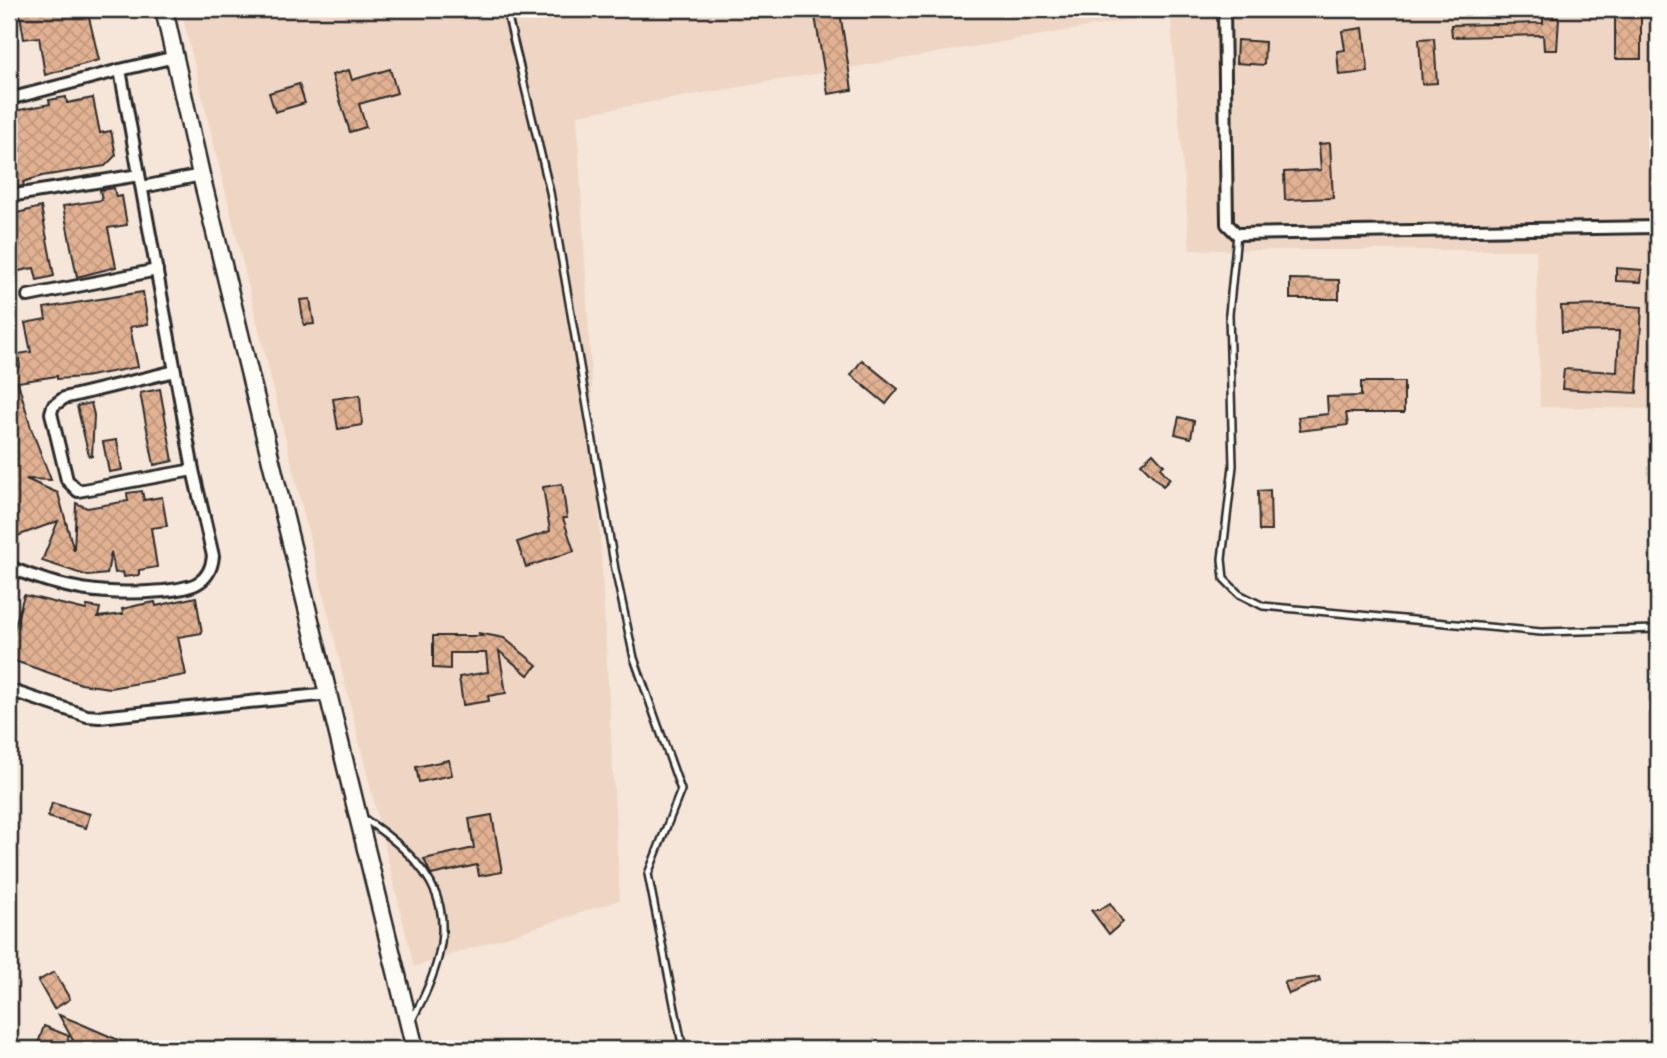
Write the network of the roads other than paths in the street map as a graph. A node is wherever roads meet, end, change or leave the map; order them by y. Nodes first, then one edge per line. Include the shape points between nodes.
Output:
1 (164, 9) edge
2 (506, 9) edge
3 (1224, 9) edge
4 (175, 57) junction
5 (120, 70) junction
6 (9, 99) edge
7 (139, 175) junction
8 (201, 175) junction
9 (143, 187) junction
10 (9, 196) edge
11 (1658, 227) edge
12 (1237, 234) junction
13 (157, 270) junction
14 (28, 296) dead end
15 (175, 371) junction
16 (193, 470) junction
17 (9, 567) edge
18 (1658, 629) edge
19 (9, 690) edge
20 (330, 694) junction
21 (360, 816) junction
22 (409, 1024) junction
23 (415, 1049) edge
24 (683, 1049) edge

1 - 4 main road
2 - 24 lane via 550,192 634,658 681,790 648,874
3 - 12 street via 1227,224
4 - 5 street
4 - 8 main road
5 - 6 street
5 - 7 street
7 - 9 street
7 - 10 street
8 - 9 street
8 - 20 main road
9 - 13 street
11 - 12 street
12 - 18 lane via 1229,314 1233,466 1222,559 1224,579 1239,594 1263,606 1541,632
13 - 14 street
13 - 15 street
15 - 16 street
15 - 16 street via 64,398 51,413 67,480 78,491
16 - 17 street via 213,556 204,581 190,588 116,595 75,589
19 - 20 street via 99,717
20 - 21 main road
21 - 22 main road
21 - 22 lane via 421,867 442,911 445,930 439,963
22 - 23 main road

